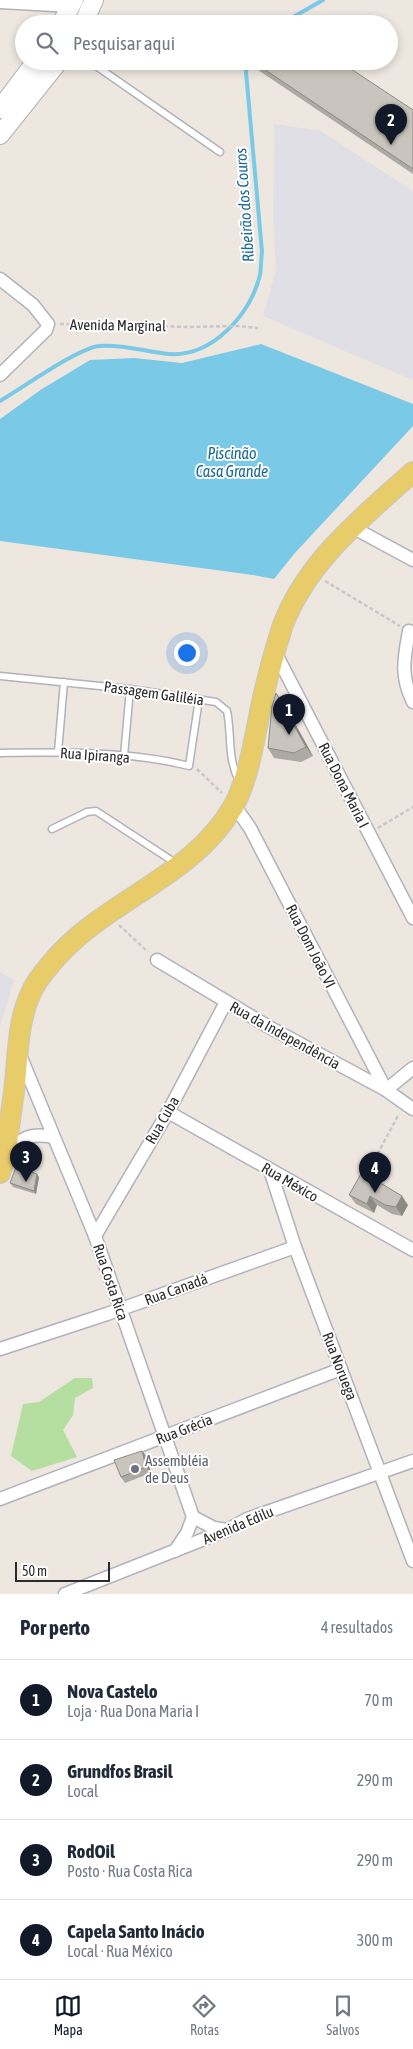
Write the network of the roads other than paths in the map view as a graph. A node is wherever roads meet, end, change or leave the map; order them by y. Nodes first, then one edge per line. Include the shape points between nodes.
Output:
1 (94, 0) edge
2 (0, 2) edge
3 (73, 3) edge
4 (66, 15) edge
5 (86, 15) edge
6 (29, 70) edge
7 (52, 70) edge
8 (102, 70) edge
9 (0, 109) edge
10 (0, 135) edge
11 (220, 152) dead end
12 (0, 279) edge
13 (0, 375) edge
14 (413, 472) edge
15 (352, 527) junction
16 (413, 560) edge
17 (409, 631) road end
18 (275, 652) junction
19 (0, 676) edge
20 (408, 679) edge
21 (64, 682) junction
22 (130, 689) junction
23 (199, 698) junction
24 (413, 702) edge
25 (58, 752) junction
26 (0, 753) edge
27 (124, 756) junction
28 (242, 786) junction
29 (234, 805) junction
30 (52, 829) dead end
31 (178, 865) junction
32 (413, 918) edge
33 (157, 960) road end
34 (226, 1002) junction
35 (18, 1050) junction
36 (413, 1068) edge
37 (386, 1090) junction
38 (409, 1106) edge
39 (168, 1112) junction
40 (53, 1137) junction
41 (2, 1166) edge
42 (270, 1170) junction
43 (95, 1236) junction
44 (295, 1247) junction
45 (413, 1250) edge
46 (121, 1309) junction
47 (0, 1349) edge
48 (341, 1369) junction
49 (165, 1436) junction
50 (413, 1461) edge
51 (381, 1471) junction
52 (0, 1499) edge
53 (193, 1517) junction
54 (228, 1530) junction
55 (175, 1551) junction
56 (413, 1561) edge
57 (65, 1594) edge

1 - 5 main road
2 - 3 street
3 - 4 main road
6 - 9 main road
7 - 10 main road
8 - 11 lane
12 - 13 street, Avenida Marginal via 33,305 48,324 46,330
14 - 15 main road
15 - 16 street
15 - 18 main road via 315,570 295,600
17 - 20 street via 403,663
18 - 28 main road
18 - 32 street, Rua Dona Maria I
19 - 21 lane, Passagem Galiléia
20 - 24 street
21 - 22 lane, Passagem Galiléia
21 - 25 lane
22 - 23 lane, Passagem Galiléia
22 - 27 lane
23 - 27 lane, Rua Ipiranga via 189,766
23 - 28 lane, Passagem Galiléia via 216,702 227,711 230,756
25 - 26 lane, Rua Ipiranga
25 - 27 lane, Rua Ipiranga
28 - 29 main road
29 - 31 main road via 212,836
29 - 37 street, Rua Dom João VI via 250,828
30 - 31 lane via 96,811
31 - 35 main road via 81,932 60,952 31,992 23,1015
33 - 34 street, Rua da Independência
34 - 37 street, Rua da Independência
34 - 39 street, Rua Cuba
35 - 40 street, Rua Costa Rica
35 - 41 main road
36 - 37 street
37 - 38 street, Rua da Independência
39 - 42 street, Rua México
39 - 43 street, Rua Cuba
40 - 41 street via 39,1134 18,1142
40 - 43 street, Rua Costa Rica
42 - 44 street, Rua Noruega
42 - 45 street, Rua México
43 - 46 street, Rua Costa Rica
44 - 46 street, Rua Canadá
44 - 48 street, Rua Noruega
46 - 47 street, Rua Canadá
46 - 49 street, Rua Costa Rica
48 - 49 street, Rua Grécia
48 - 51 street, Rua Noruega
49 - 52 street, Rua Grécia
49 - 53 street, Rua Costa Rica
50 - 51 street, Avenida Edilu
51 - 54 street, Avenida Edilu via 247,1519
51 - 56 street, Rua Noruega
53 - 54 street via 214,1528
53 - 55 street
54 - 55 street, Avenida Edilu
55 - 57 street, Avenida Edilu

